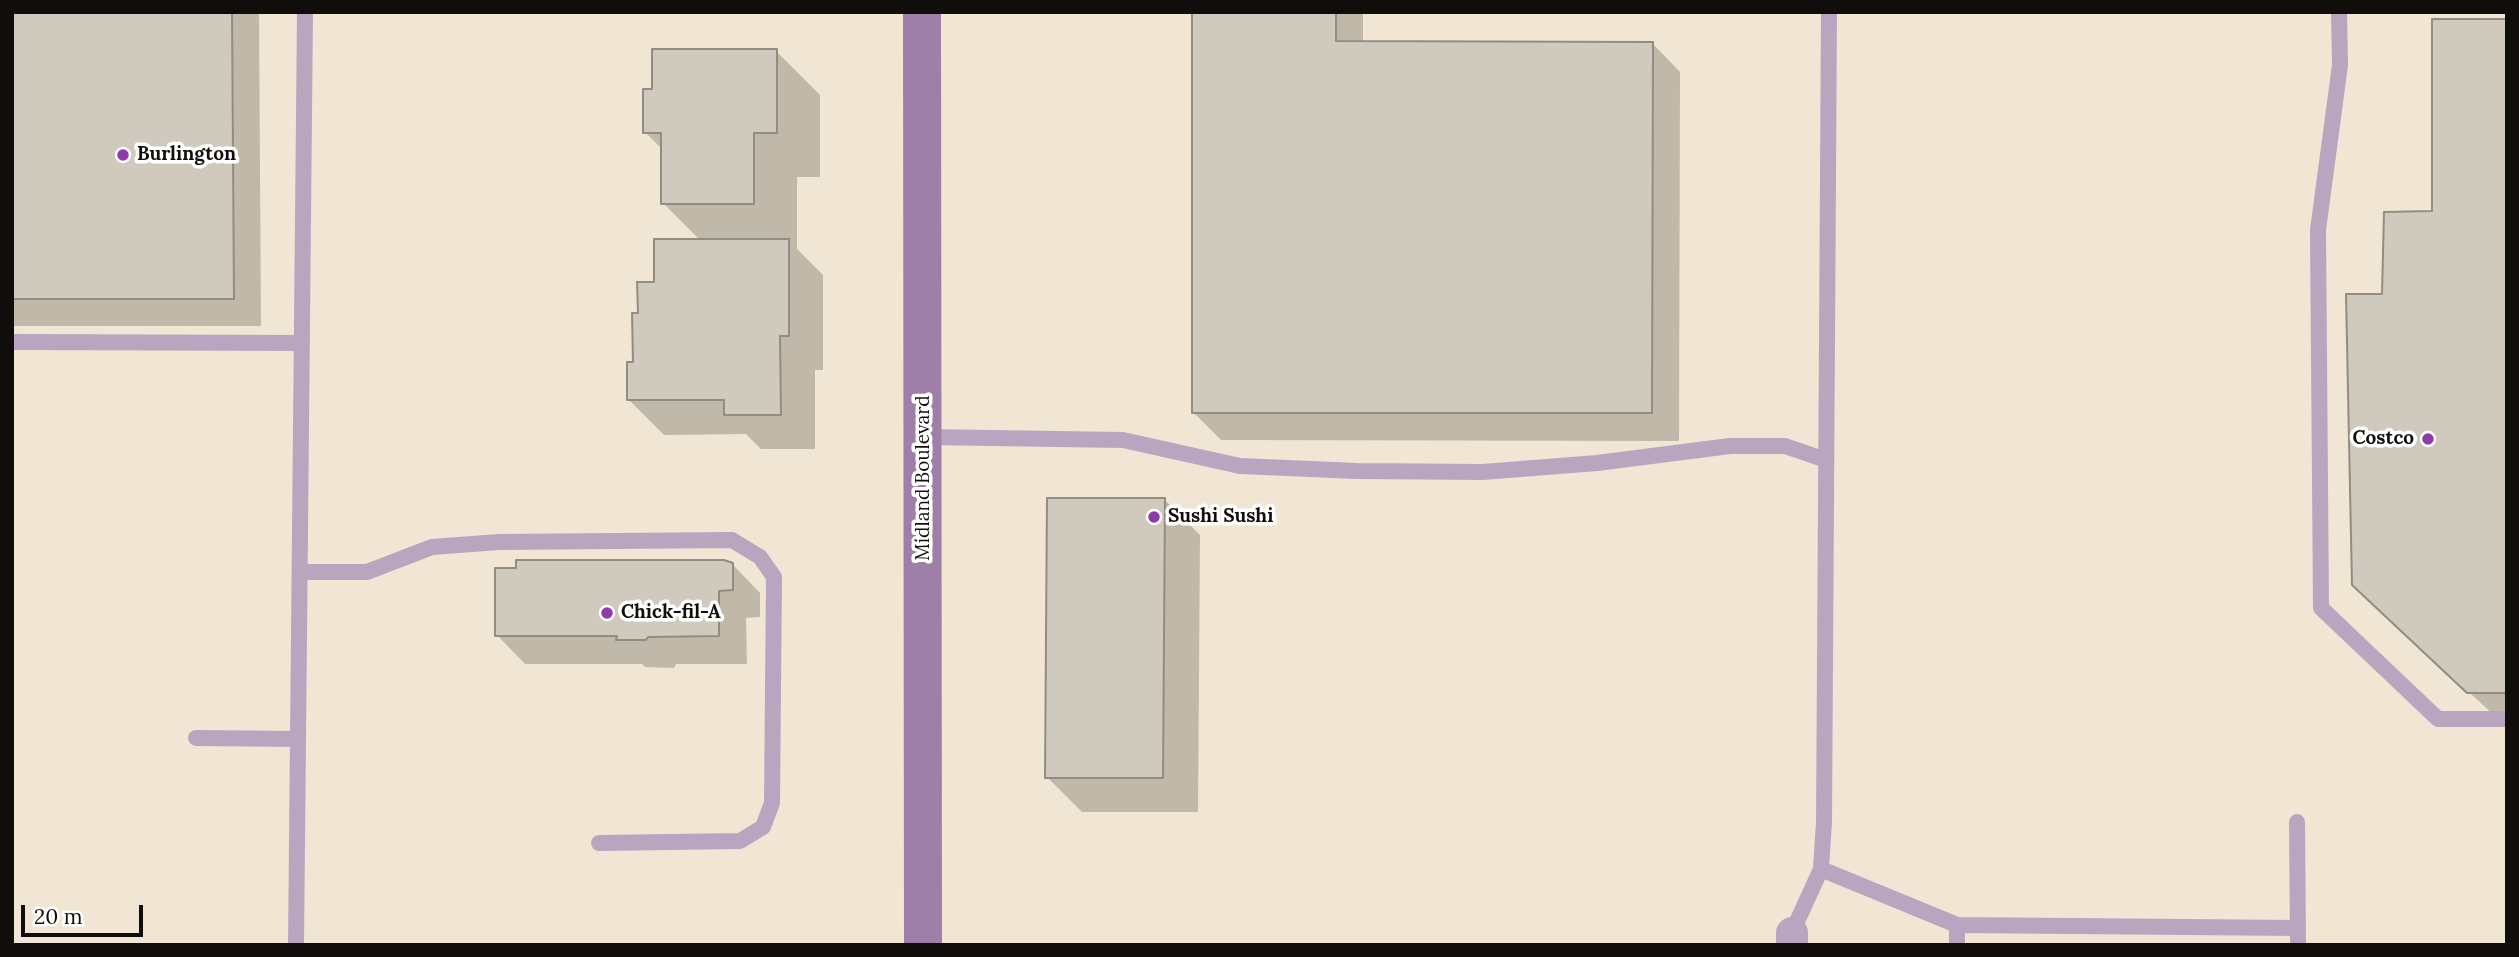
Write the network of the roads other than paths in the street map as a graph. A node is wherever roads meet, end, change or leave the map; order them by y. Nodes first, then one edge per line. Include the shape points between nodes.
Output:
1 (305, 12) edge
2 (922, 12) edge
3 (1829, 12) edge
4 (2339, 12) edge
5 (12, 342) edge
6 (302, 343) junction
7 (925, 437) junction
8 (1826, 460) junction
9 (300, 572) junction
10 (2507, 719) edge
11 (196, 738) dead end
12 (298, 739) junction
13 (2297, 822) dead end
14 (599, 843) dead end
15 (1821, 869) junction
16 (2298, 920) junction
17 (1957, 925) junction
18 (1790, 941) edge
19 (296, 945) edge
20 (923, 945) edge
21 (1957, 945) edge
22 (2298, 945) edge

1 - 6 lane
2 - 7 main road, Midland Boulevard
3 - 8 lane
4 - 10 lane via 2340,65 2318,230 2321,608 2438,719
5 - 6 lane
6 - 9 lane
7 - 8 lane via 1123,440 1240,466 1357,471 1483,472 1730,446 1785,446
7 - 20 main road, Midland Boulevard
8 - 15 lane
9 - 12 lane
9 - 14 lane via 367,572 432,547 499,542 732,540 768,566 774,577 772,803 763,827 740,841
11 - 12 lane
12 - 19 lane
13 - 16 lane
15 - 17 lane
15 - 18 lane
16 - 17 lane
16 - 22 lane
17 - 21 lane

